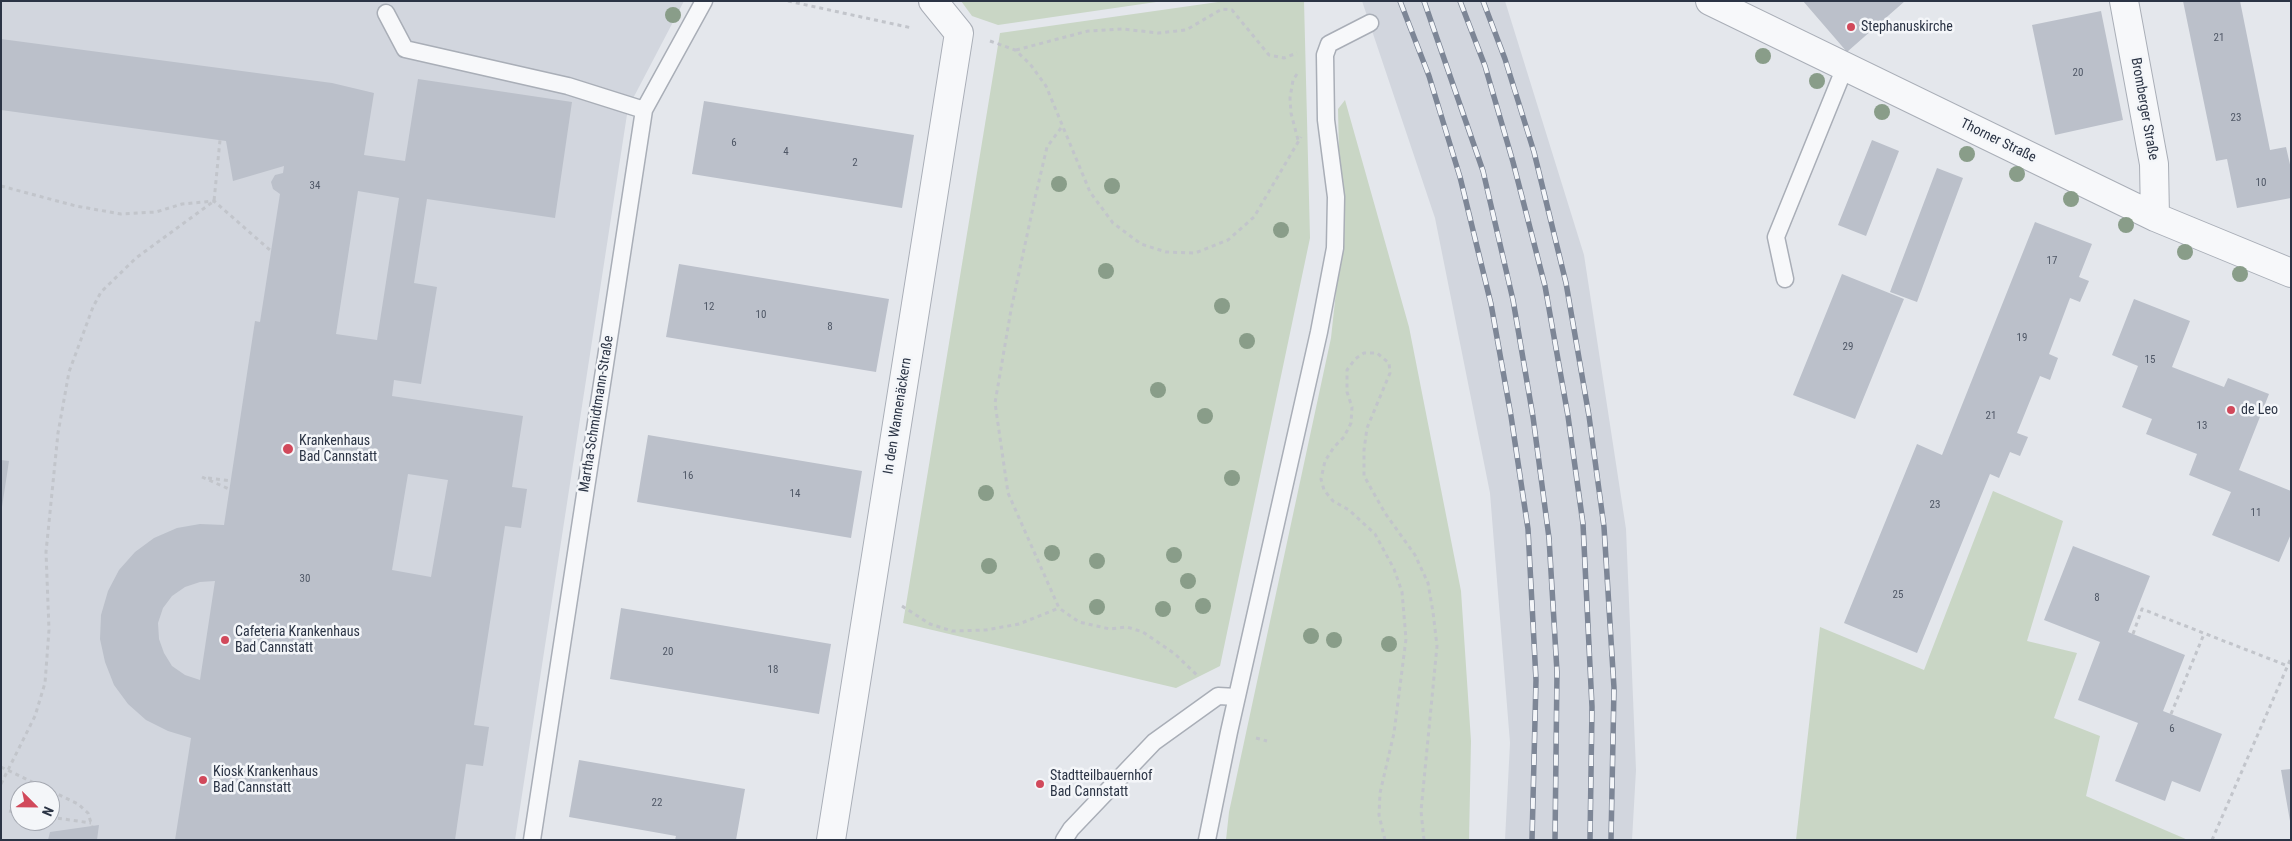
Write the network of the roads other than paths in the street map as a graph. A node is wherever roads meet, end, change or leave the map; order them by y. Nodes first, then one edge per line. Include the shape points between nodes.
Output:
1 (704, 1) edge
2 (933, 1) edge
3 (1710, 1) edge
4 (2124, 1) edge
5 (386, 13) dead end
6 (1370, 23) dead end
7 (1844, 68) junction
8 (644, 110) junction
9 (2155, 217) junction
10 (2291, 272) edge
11 (1785, 278) dead end
12 (1237, 697) junction
13 (532, 840) edge
14 (831, 840) edge
15 (1064, 840) edge
16 (1207, 840) edge

1 - 8 lane, Martha-Schmidtmann-Straße
2 - 14 street, In den Wannenäckern via 959,33
3 - 7 street, Thorner Straße
4 - 9 street, Bromberger Straße via 2154,164
5 - 8 lane via 405,49 568,86
6 - 12 lane via 1329,44 1325,55 1326,120 1336,197 1335,248
7 - 9 street, Thorner Straße
7 - 11 lane via 1776,237
8 - 13 lane, Martha-Schmidtmann-Straße
9 - 10 street, Thorner Straße
12 - 15 lane via 1218,696 1154,742
12 - 16 lane

